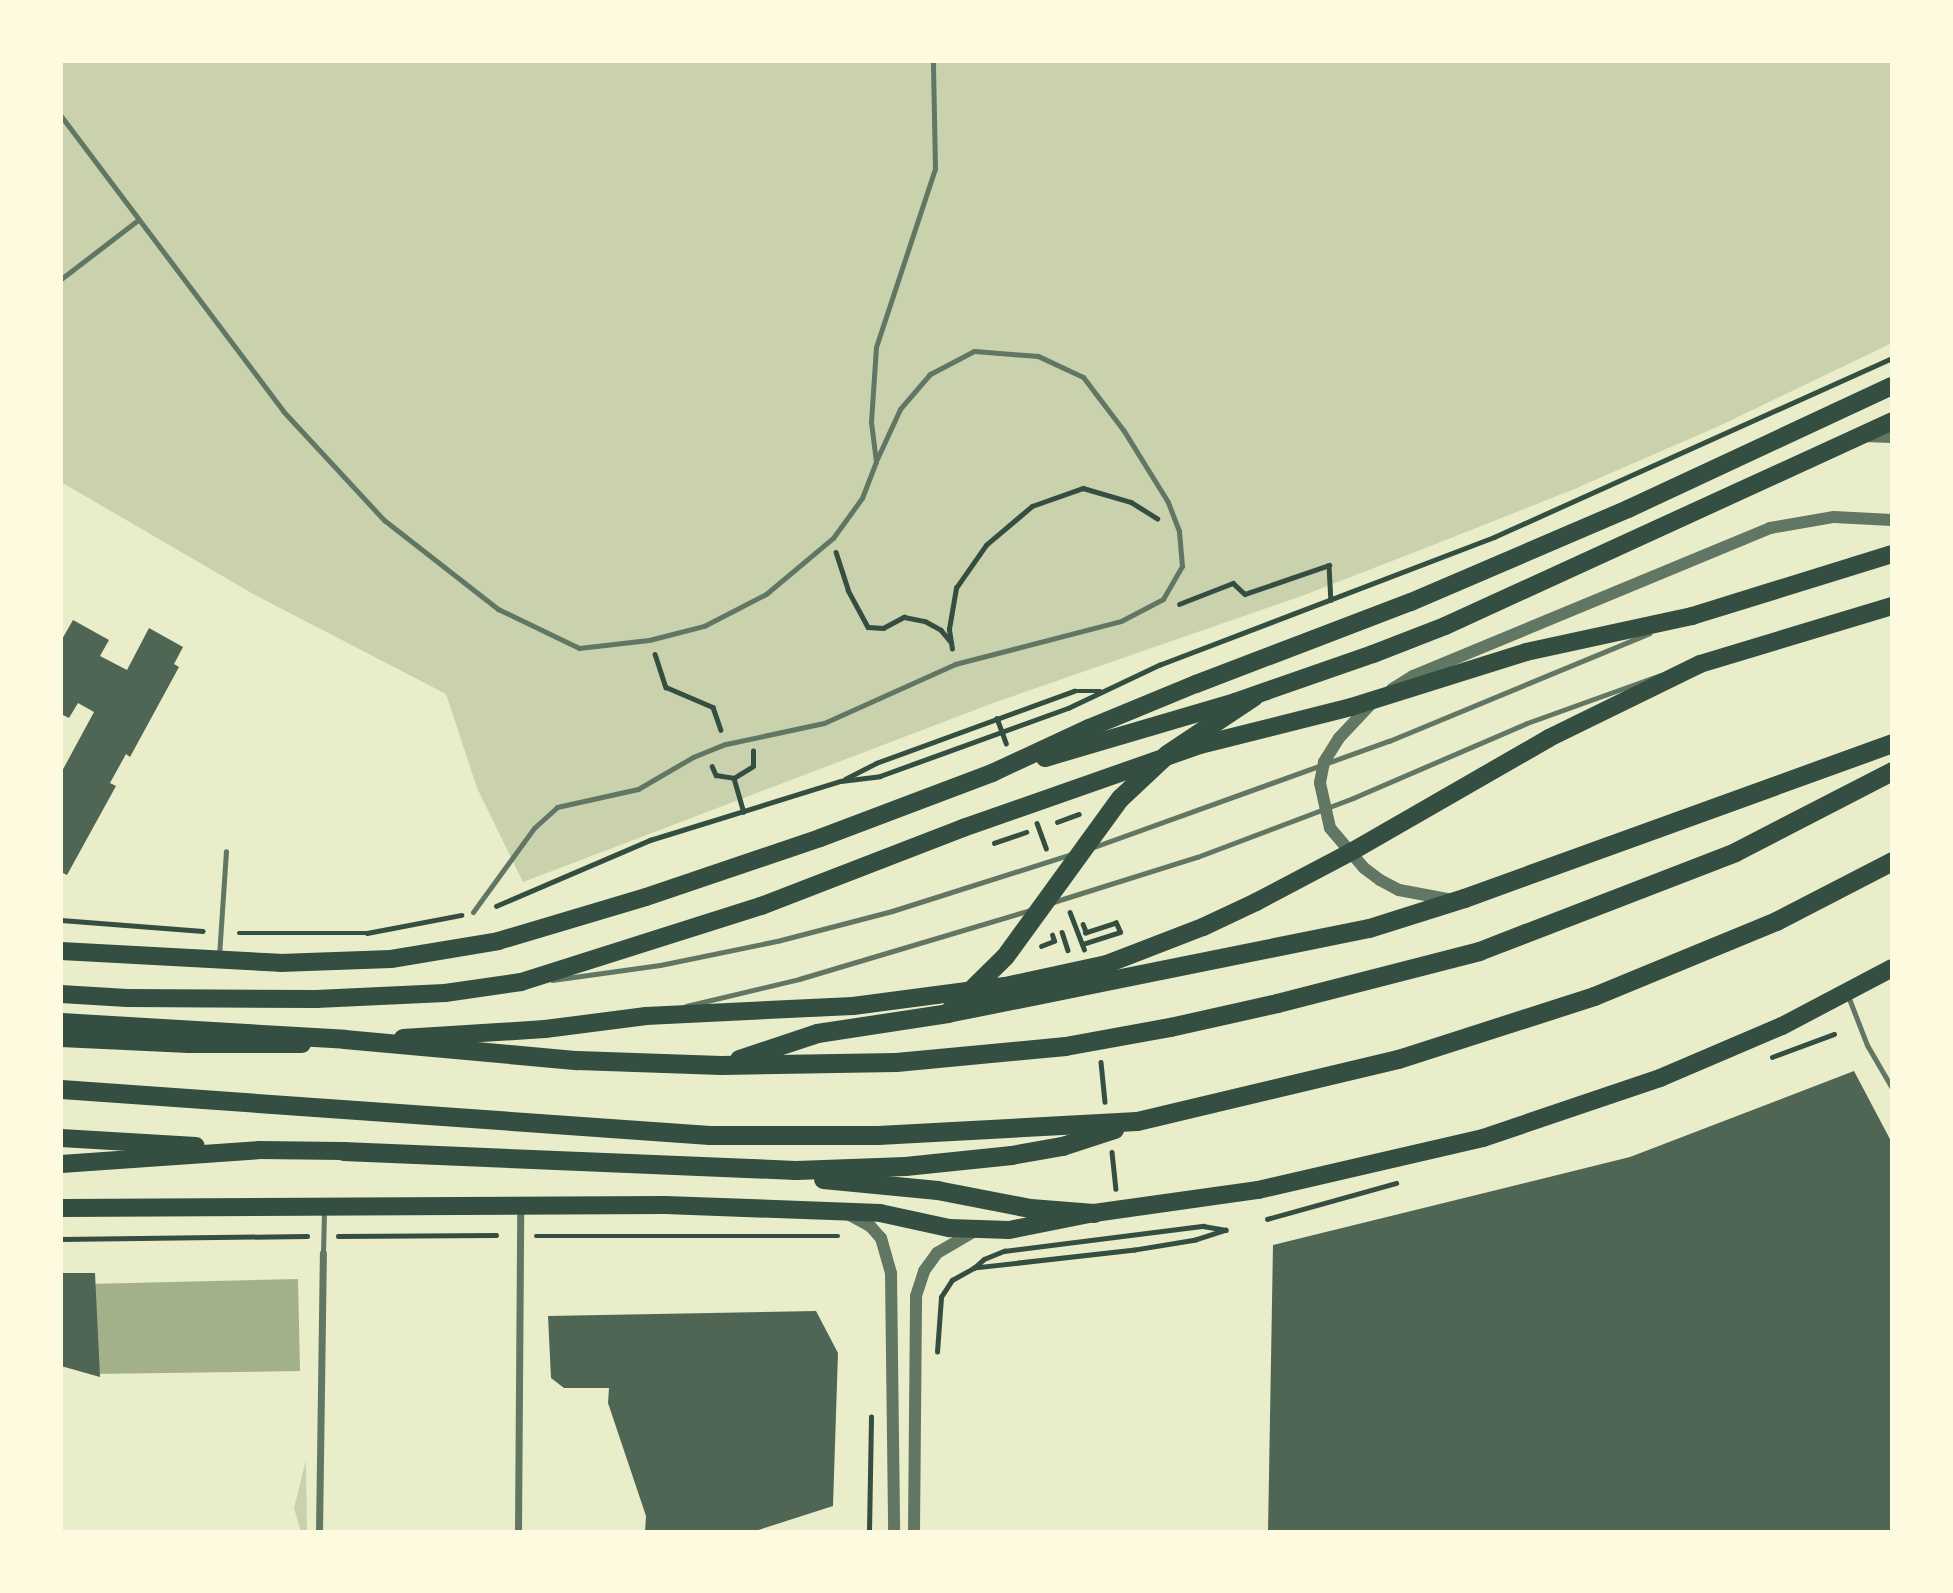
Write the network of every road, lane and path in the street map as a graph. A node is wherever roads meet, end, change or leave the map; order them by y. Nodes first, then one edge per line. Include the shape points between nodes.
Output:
1 (933, 61) edge
2 (61, 116) edge
3 (138, 220) junction
4 (61, 279) edge
5 (1892, 358) edge
6 (1892, 386) edge
7 (1892, 421) edge
8 (1857, 436) junction
9 (1892, 437) edge
10 (876, 462) junction
11 (1892, 520) edge
12 (1179, 531) junction
13 (833, 538) junction
14 (1892, 554) edge
15 (1163, 599) junction
16 (1331, 600) junction
17 (1892, 606) edge
18 (1692, 616) junction
19 (649, 640) junction
20 (951, 643) junction
21 (955, 664) junction
22 (1700, 664) junction
23 (1100, 691) junction
24 (1254, 696) junction
25 (997, 718) junction
26 (1892, 743) edge
27 (726, 744) junction
28 (1011, 756) dead end
29 (753, 766) dead end
30 (1892, 771) edge
31 (992, 773) junction
32 (716, 775) dead end
33 (734, 778) junction
34 (841, 781) junction
35 (744, 812) junction
36 (1035, 819) dead end
37 (226, 851) dead end
38 (1049, 856) dead end
39 (1892, 862) edge
40 (1465, 898) junction
41 (1068, 907) dead end
42 (473, 912) junction
43 (61, 920) edge
44 (1083, 925) dead end
45 (203, 931) dead end
46 (1062, 932) dead end
47 (239, 933) dead end
48 (1083, 944) junction
49 (1068, 950) dead end
50 (61, 951) edge
51 (1086, 952) dead end
52 (219, 961) junction
53 (1892, 968) edge
54 (521, 982) junction
55 (1847, 992) junction
56 (61, 994) edge
57 (947, 1013) junction
58 (646, 1016) junction
59 (61, 1022) edge
60 (61, 1038) edge
61 (1100, 1056) dead end
62 (720, 1065) junction
63 (1892, 1088) edge
64 (61, 1089) edge
65 (1107, 1111) dead end
66 (1137, 1121) junction
67 (61, 1138) edge
68 (1110, 1139) dead end
69 (258, 1150) junction
70 (343, 1151) joint
71 (61, 1164) edge
72 (796, 1170) junction
73 (1116, 1193) dead end
74 (324, 1205) junction
75 (520, 1205) junction
76 (61, 1209) edge
77 (835, 1210) junction
78 (1094, 1213) junction
79 (977, 1230) junction
80 (496, 1235) dead end
81 (1121, 1235) dead end
82 (307, 1236) dead end
83 (337, 1236) dead end
84 (536, 1236) dead end
85 (842, 1236) dead end
86 (61, 1238) edge
87 (1004, 1251) dead end
88 (323, 1253) joint
89 (974, 1268) junction
90 (937, 1360) dead end
91 (871, 1412) dead end
92 (319, 1532) edge
93 (518, 1532) edge
94 (869, 1532) edge
95 (894, 1532) edge
96 (914, 1532) edge

1 - 10 lane via 935,169 876,347 871,422
2 - 3 lane
3 - 4 lane
3 - 19 lane via 283,411 384,520 498,609 579,648
5 - 16 path via 1494,537
6 - 31 main road via 1498,566 1172,694
7 - 8 main road
8 - 9 street
8 - 24 main road via 1445,626
10 - 12 lane via 900,410 930,374 974,351 1038,356 1083,377 1139,454 1168,502
10 - 13 lane via 862,498
11 - 40 street via 1834,517 1770,528 1413,676 1359,714 1324,762 1320,783 1330,828 1380,880 1442,900
12 - 15 lane via 1182,566
12 - 20 path via 1131,502 1083,488 1032,506 986,545 956,588
13 - 19 lane via 766,594 704,626
13 - 20 path via 848,590 868,627 883,628 904,617 915,619 941,630
14 - 18 main road
15 - 16 path via 1167,608 1233,583 1245,594 1329,565
15 - 21 lane via 1121,621
16 - 23 path
17 - 22 main road
18 - 54 main road via 1526,652 1351,707 1200,745 998,815 761,906
18 - 54 lane via 1389,741 985,883 777,941 595,976
19 - 27 path via 666,687 713,707
20 - 21 path
21 - 27 lane via 824,723
22 - 58 lane via 1605,693 1353,799 1197,857 826,972
22 - 58 main road via 1549,738 1266,897 1203,928 1107,964 1059,976 853,1006
23 - 25 path via 1074,691
23 - 34 path via 1068,708 880,776
24 - 31 main road
24 - 57 highway via 1167,754 1120,798 1005,956
25 - 28 path
25 - 34 path via 876,763
26 - 40 highway
27 - 42 lane via 638,789 557,807 534,828
29 - 33 path
30 - 62 highway via 1735,852 1479,951 1377,979 1170,1027 1065,1045 897,1062
31 - 52 main road via 820,838 498,941 440,953 335,963
32 - 33 path
33 - 35 path
34 - 35 path
35 - 42 path via 650,840
36 - 38 path
37 - 52 lane
39 - 66 highway via 1776,921 1594,996 1398,1059
40 - 57 highway via 1369,928
41 - 48 path
42 - 47 path via 367,933
43 - 45 path
44 - 48 path via 1086,933 1116,923 1120,932
46 - 49 path
48 - 51 path
50 - 52 main road
53 - 55 main road
54 - 56 main road via 445,993 316,999
55 - 63 lane via 1867,1045
55 - 78 main road via 1782,1026 1660,1078 1483,1138 1258,1190
57 - 62 highway via 817,1033
58 - 60 main road via 545,1029 315,1044
59 - 62 highway via 344,1039 577,1060
61 - 65 path
64 - 66 highway via 735,1135 878,1135
66 - 72 highway via 1062,1146 1011,1155 905,1166
67 - 69 main road
68 - 73 path
69 - 70 main road
69 - 71 main road
70 - 72 highway
72 - 78 highway via 825,1179
74 - 75 main road
74 - 76 main road
74 - 88 lane
75 - 77 main road
75 - 93 street
77 - 79 main road
77 - 95 street via 871,1227 881,1238 891,1274
78 - 79 main road via 1040,1225
79 - 96 street via 937,1252 924,1270 916,1296
80 - 83 path
81 - 89 path via 1203,1226 1226,1230 1135,1250
82 - 86 path
84 - 85 path
87 - 89 path
88 - 92 street
89 - 90 path via 952,1280 941,1297
91 - 94 path

